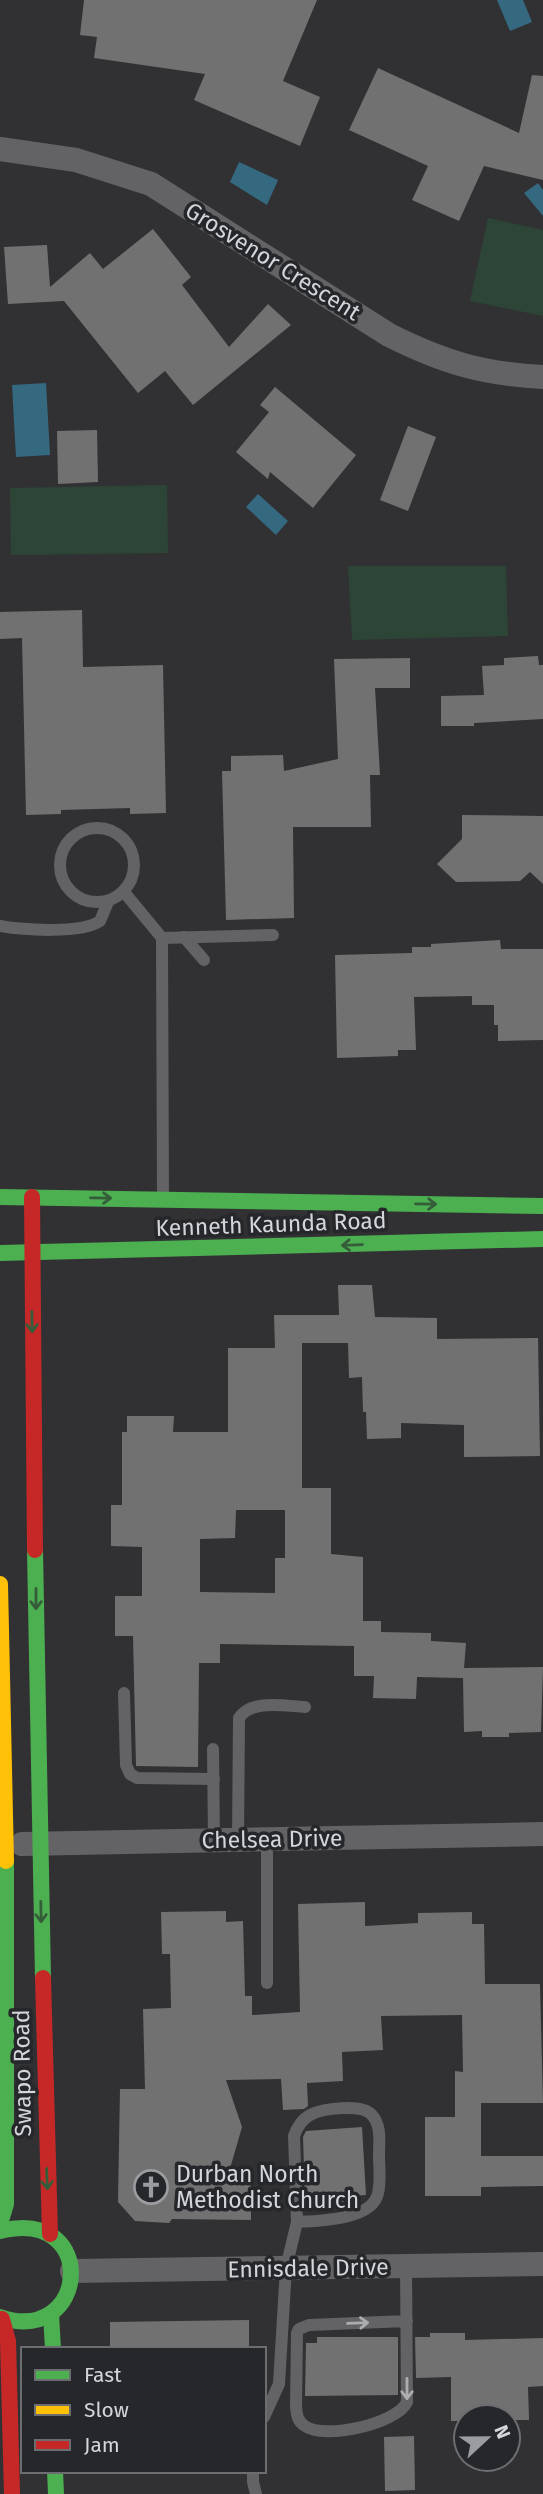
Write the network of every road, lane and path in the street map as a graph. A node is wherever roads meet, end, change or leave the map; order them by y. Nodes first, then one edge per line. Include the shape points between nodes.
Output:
1 (0, 149) edge
2 (543, 377) edge
3 (124, 892) junction
4 (108, 902) junction
5 (0, 926) edge
6 (273, 935) dead end
7 (184, 937) junction
8 (162, 938) junction
9 (204, 960) dead end
10 (0, 1197) edge
11 (33, 1197) junction
12 (163, 1199) junction
13 (543, 1206) edge
14 (543, 1239) edge
15 (0, 1253) edge
16 (31, 1253) junction
17 (0, 1584) edge
18 (1, 1642) edge
19 (124, 1693) dead end
20 (305, 1707) dead end
21 (214, 1749) dead end
22 (214, 1779) junction
23 (543, 1834) edge
24 (267, 1839) junction
25 (226, 1840) junction
26 (39, 1844) junction
27 (3, 1845) edge
28 (267, 1983) dead end
29 (297, 2222) junction
30 (0, 2224) edge
31 (0, 2231) edge
32 (50, 2234) junction
33 (543, 2264) edge
34 (406, 2266) junction
35 (286, 2268) junction
36 (72, 2271) junction
37 (51, 2314) junction
38 (1, 2318) edge
39 (407, 2321) junction
40 (53, 2347) edge
41 (266, 2413) edge
42 (55, 2473) edge
43 (253, 2473) edge
44 (12, 2494) edge
45 (55, 2494) edge
46 (256, 2494) edge

1 - 2 street, Grosvenor Crescent via 76,160 151,184 389,335 429,355 495,373
3 - 4 lane
3 - 4 lane via 133,876 134,858 127,841 113,830 94,827 77,832 64,845 59,863 62,881 74,895 90,903
3 - 8 lane
4 - 5 lane via 100,921 86,927
6 - 7 lane
7 - 8 lane
7 - 9 lane
8 - 12 lane
10 - 11 street, Kenneth Kaunda Road
11 -> 12 street, Kenneth Kaunda Road
11 - 16 street, Swapo Road
12 -> 13 street, Kenneth Kaunda Road
14 -> 16 street, Kenneth Kaunda Road
15 - 16 street, Kenneth Kaunda Road
16 -> 26 street, Swapo Road
17 - 18 street, Swapo Road
18 - 27 street, Swapo Road
19 - 22 lane via 130,1774 136,1779
20 - 25 lane via 252,1707 239,1718
21 - 22 lane
22 - 25 lane
23 - 24 street, Chelsea Drive
24 - 25 street, Chelsea Drive
24 - 28 lane
25 - 26 street, Chelsea Drive
26 - 27 street, Chelsea Drive
26 -> 32 street, Swapo Road
27 - 30 street, Swapo Road via 6,2204
29 - 29 lane via 297,2126 320,2111 361,2108 370,2112 379,2129 378,2194 372,2206 342,2217
29 - 35 lane
31 - 32 street via 33,2226
32 - 36 street via 65,2250
33 - 34 street, Ennisdale Drive
34 - 35 street, Ennisdale Drive
34 - 39 lane
35 - 36 street, Ennisdale Drive
35 - 41 lane via 279,2384
36 - 37 street via 67,2295
37 - 38 street via 27,2323
37 - 40 street
38 - 44 street via 8,2341
39 -> 39 lane via 407,2402 402,2412 360,2428 311,2430 302,2425 296,2407 299,2329
42 - 45 street
43 - 46 lane

